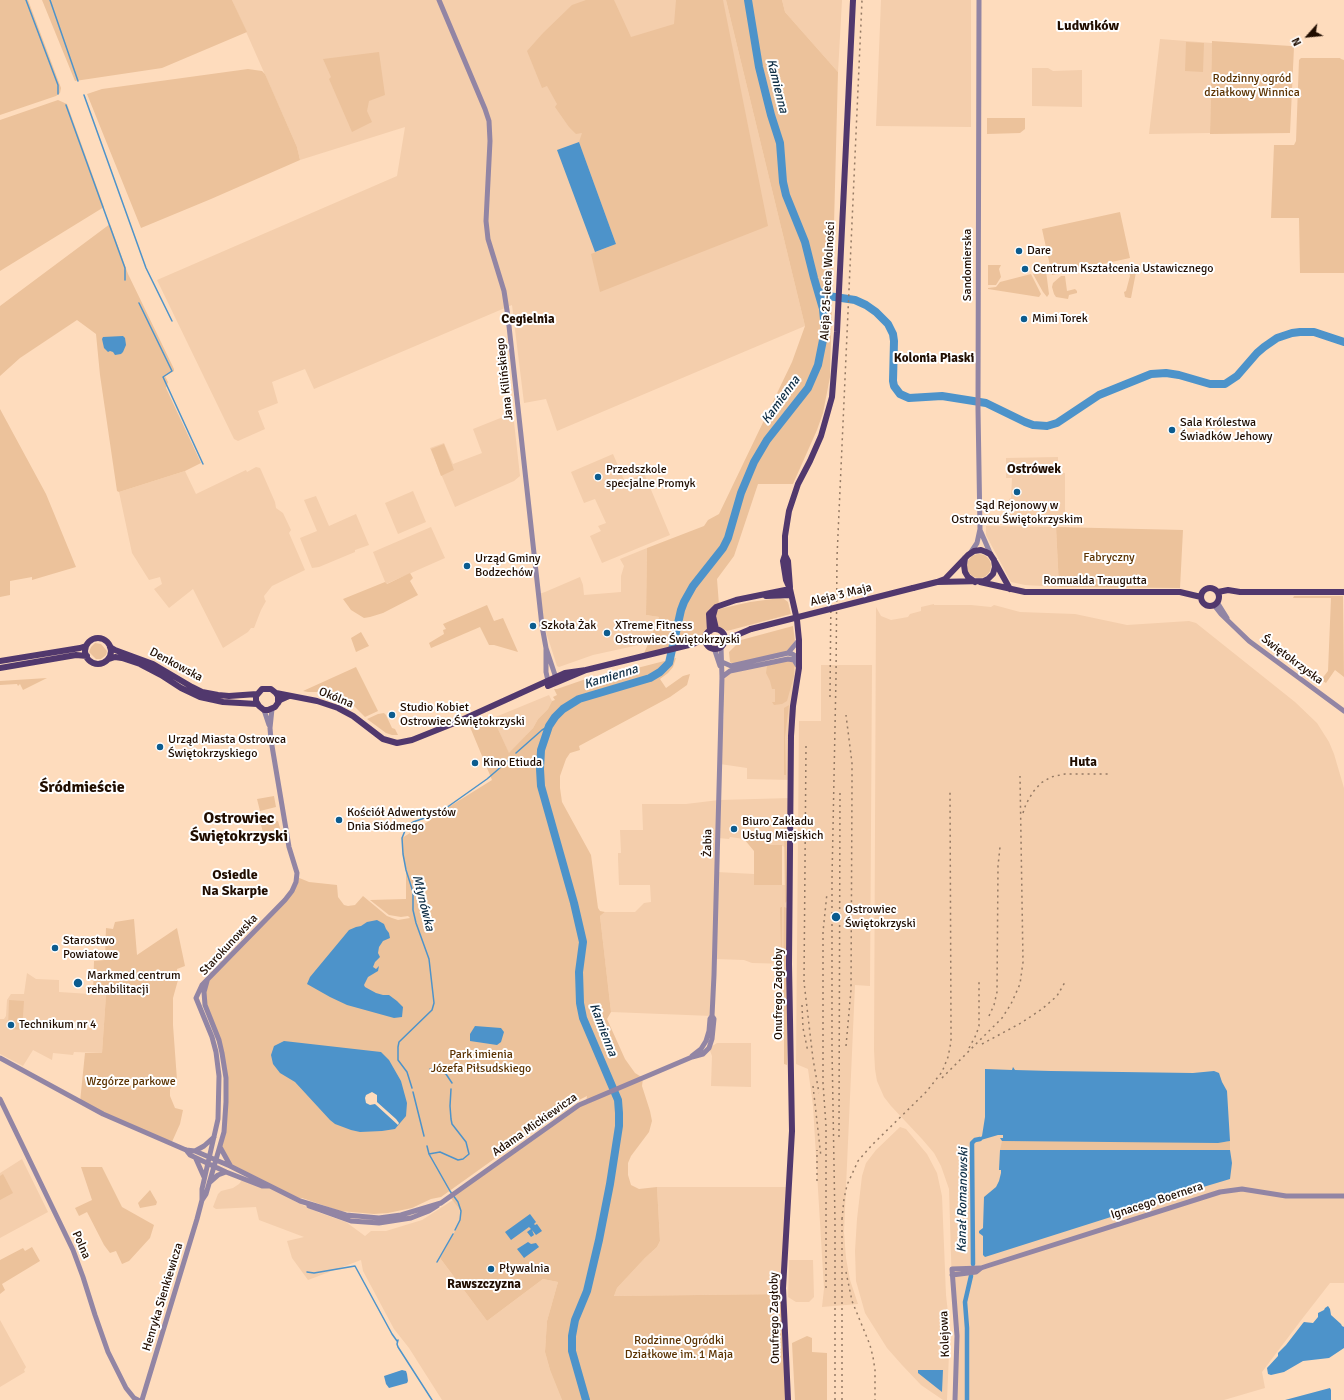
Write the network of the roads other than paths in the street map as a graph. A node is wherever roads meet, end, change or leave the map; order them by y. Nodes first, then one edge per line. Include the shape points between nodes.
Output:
1 (438, 0) edge
2 (853, 0) edge
3 (979, 0) edge
4 (980, 529) junction
5 (971, 552) junction
6 (966, 558) junction
7 (993, 559) junction
8 (937, 582) junction
9 (977, 582) junction
10 (1010, 589) junction
11 (790, 592) junction
12 (1344, 592) edge
13 (1202, 595) junction
14 (1217, 599) junction
15 (751, 628) junction
16 (713, 630) junction
17 (723, 633) junction
18 (725, 640) junction
19 (799, 640) junction
20 (706, 641) junction
21 (86, 646) junction
22 (110, 647) junction
23 (721, 647) junction
24 (546, 648) junction
25 (714, 648) junction
26 (788, 653) junction
27 (87, 656) junction
28 (799, 658) junction
29 (109, 659) junction
30 (0, 661) edge
31 (722, 662) junction
32 (0, 668) edge
33 (799, 668) junction
34 (722, 674) junction
35 (553, 681) junction
36 (276, 693) junction
37 (257, 694) junction
38 (289, 696) junction
39 (278, 703) junction
40 (257, 704) junction
41 (272, 709) junction
42 (264, 710) junction
43 (1344, 711) edge
44 (270, 728) junction
45 (207, 981) junction
46 (205, 1005) joint
47 (712, 1016) junction
48 (705, 1044) joint
49 (709, 1048) joint
50 (692, 1057) junction
51 (1, 1060) edge
52 (0, 1099) edge
53 (214, 1136) junction
54 (220, 1147) junction
55 (186, 1150) junction
56 (195, 1151) junction
57 (209, 1157) junction
58 (196, 1158) junction
59 (215, 1160) junction
60 (208, 1163) junction
61 (214, 1166) junction
62 (230, 1166) junction
63 (226, 1172) junction
64 (245, 1173) junction
65 (205, 1178) junction
66 (243, 1179) junction
67 (209, 1183) junction
68 (270, 1186) junction
69 (1344, 1196) edge
70 (202, 1200) junction
71 (952, 1268) joint
72 (981, 1268) junction
73 (952, 1275) junction
74 (138, 1400) edge
75 (142, 1400) edge
76 (788, 1400) edge
77 (955, 1400) edge

1 - 24 street, Jana Kilińskiego via 489,122 486,221 488,240 504,291 508,317
2 - 11 main road, Aleja 25-lecia Wolności via 832,396 823,429 798,484 789,511 783,561
3 - 4 street, Sandomierska
4 - 5 street, Sandomierska via 977,543
4 - 7 street, Sandomierska
5 - 6 main road
5 - 7 main road via 981,550
6 - 8 main road, Aleja 3 Maja via 948,576
6 - 9 main road via 965,572 969,578
7 - 9 main road via 993,574 988,579
7 - 10 main road
8 - 9 main road, Aleja 3 Maja
8 - 15 main road, Aleja 3 Maja, bridge
9 - 10 main road, Romualda Traugutta
10 - 13 main road, Romualda Traugutta via 1030,592 1180,592
11 - 16 main road via 719,606 713,614
11 - 19 main road, Onufrego Zagłoby
12 - 14 main road via 1240,592
13 - 14 main road via 1206,605
13 - 14 main road via 1207,588 1211,588
14 - 43 street, Świętokrzyska via 1230,622 1242,634
15 - 17 main road, Aleja 3 Maja
15 - 18 main road, Aleja 3 Maja
16 - 17 main road
16 - 20 main road
17 - 18 main road
18 - 23 main road
19 - 26 street
19 - 28 main road, Onufrego Zagłoby
20 - 25 main road
20 - 35 main road via 702,645 693,644 568,672
21 - 22 main road via 92,640 98,639 104,640
21 - 27 main road
21 - 30 main road
22 - 29 main road
22 - 37 main road, Denkowska via 153,664 202,692 229,696
23 - 25 main road
23 - 31 street, Żabia
24 - 35 street, Jana Kilińskiego
24 - 35 street, Jana Kilińskiego via 546,672
25 - 34 street, Żabia
26 - 28 street
26 - 31 street via 731,666
27 - 29 main road via 96,664
27 - 32 main road via 76,655
28 - 33 main road, Onufrego Zagłoby
29 - 40 main road, Denkowska via 122,658 140,664 200,698
31 - 34 street, Żabia
33 - 34 street via 795,661 788,659
33 - 76 main road, Onufrego Zagłoby via 791,736 789,964 792,1131 784,1288
34 - 47 street, Żabia
35 - 38 main road, Okólna via 412,740 397,743 380,737 342,710 317,701
36 - 37 main road via 268,688
36 - 38 main road, Okólna
36 - 39 main road
37 - 40 main road
38 - 39 main road
39 - 41 main road
40 - 42 main road
41 - 42 main road
41 - 44 street
42 - 44 street
44 - 45 street, Starokunowska via 289,847 297,872 296,882 285,900
45 - 46 street, Starokunowska via 204,992
45 - 53 street, Henryka Sienkiewicza via 202,985 196,998 212,1037 218,1063 218,1108
46 - 54 street, Henryka Sienkiewicza via 219,1040 226,1078 225,1121
47 - 48 street, Żabia
47 - 49 street, Żabia via 713,1034
48 - 50 street, Adama Mickiewicza
49 - 50 street, Adama Mickiewicza
50 - 68 street, Adama Mickiewicza via 575,1107 450,1197 401,1215 379,1218 346,1215 300,1201
51 - 55 street, Adama Mickiewicza via 103,1114
52 - 74 street, Polna via 73,1250 108,1352 126,1388
53 - 56 street
53 - 57 street, Henryka Sienkiewicza
54 - 59 street, Henryka Sienkiewicza
54 - 62 street
55 - 56 street, Adama Mickiewicza
55 - 58 street, Adama Mickiewicza
56 - 57 street, Adama Mickiewicza
57 - 59 street, Adama Mickiewicza
57 - 60 street, Henryka Sienkiewicza
58 - 60 street, Adama Mickiewicza
58 - 65 street
59 - 61 street, Henryka Sienkiewicza
59 - 62 street, Adama Mickiewicza
60 - 61 street, Adama Mickiewicza
60 - 65 street, Henryka Sienkiewicza
61 - 63 street, Adama Mickiewicza
61 - 67 street, Henryka Sienkiewicza
62 - 64 street, Adama Mickiewicza
63 - 66 street, Adama Mickiewicza
63 - 67 street
64 - 66 street
64 - 68 street, Adama Mickiewicza
65 - 70 street, Henryka Sienkiewicza
66 - 68 street, Adama Mickiewicza via 262,1186
67 - 70 street, Henryka Sienkiewicza
69 - 72 street, Ignacego Boernera via 1286,1196 1242,1189 1220,1192
70 - 75 street, Henryka Sienkiewicza
71 - 72 street, Ignacego Boernera
71 - 73 street, Kolejowa
72 - 73 street, Ignacego Boernera via 976,1272
73 - 77 street, Kolejowa via 957,1329

